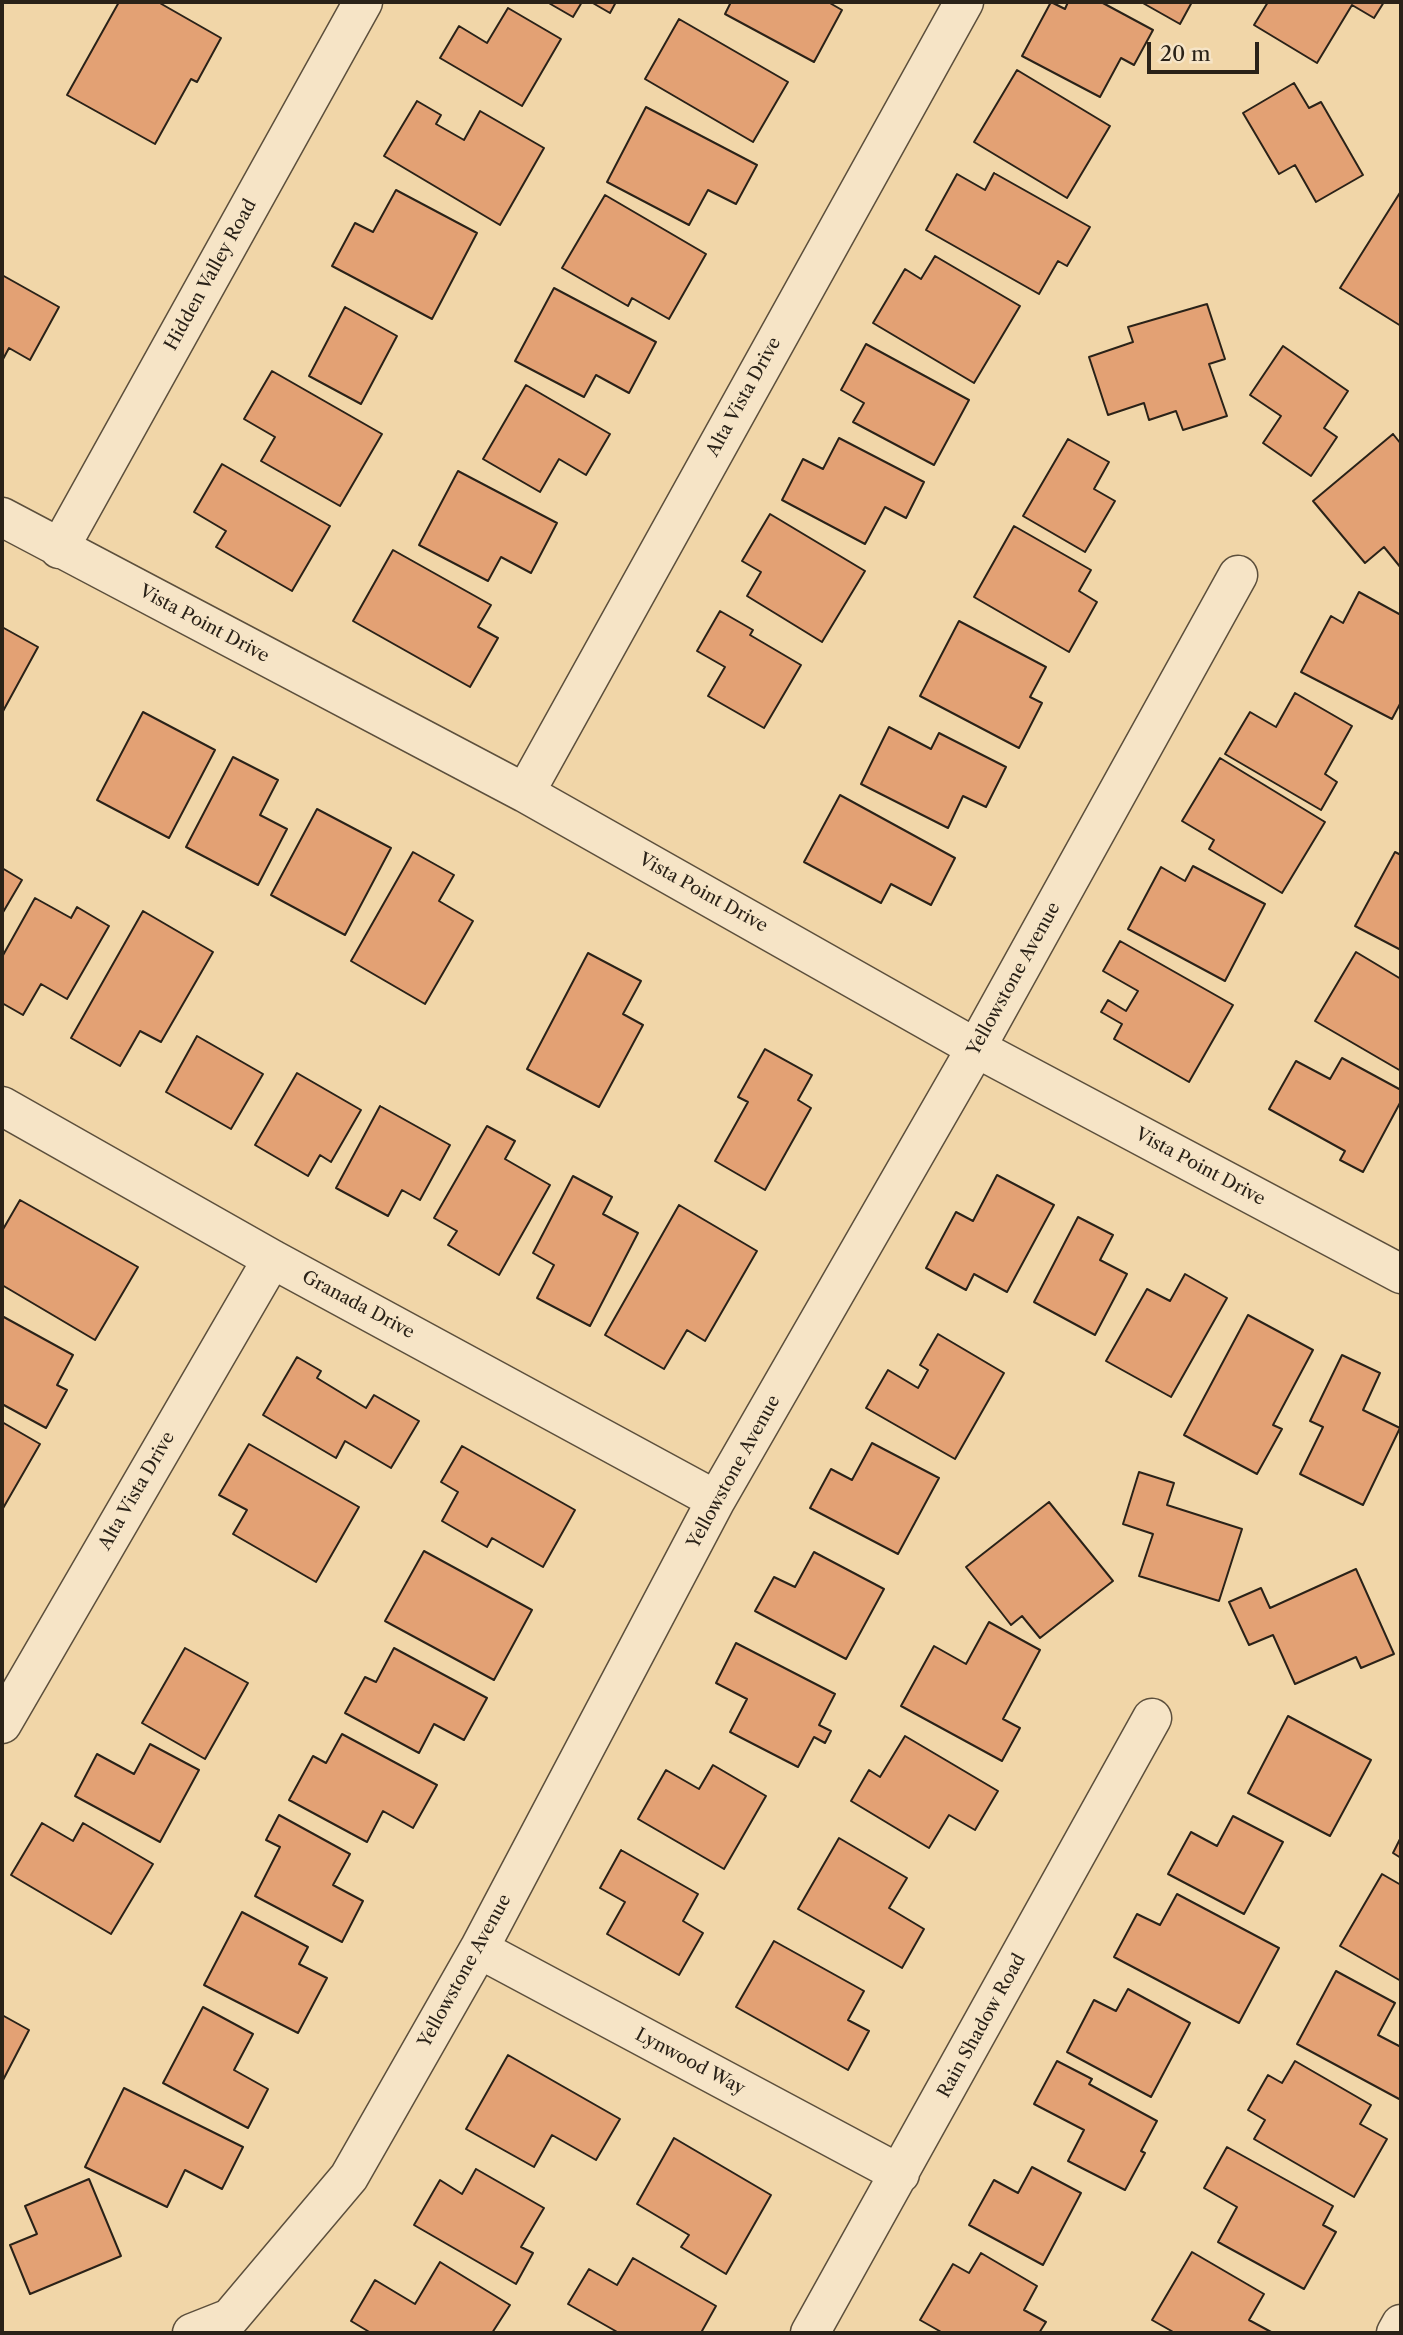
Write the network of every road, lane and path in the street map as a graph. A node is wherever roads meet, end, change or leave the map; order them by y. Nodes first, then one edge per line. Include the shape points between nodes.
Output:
1 (363, 2) edge
2 (964, 2) edge
3 (2, 517) edge
4 (59, 549) junction
5 (1238, 575) dead end
6 (525, 793) junction
7 (976, 1048) junction
8 (2, 1106) edge
9 (272, 1259) junction
10 (1401, 1274) edge
11 (716, 1500) junction
12 (1152, 1718) dead end
13 (2, 1724) edge
14 (479, 1949) junction
15 (900, 2174) junction
16 (1401, 2324) edge
17 (192, 2333) edge
18 (810, 2333) edge
19 (1396, 2333) edge

1 - 4 street, Hidden Valley Road
2 - 6 street, Alta Vista Drive
3 - 4 street, Vista Point Drive
4 - 6 street, Vista Point Drive
5 - 7 street, Yellowstone Avenue
6 - 7 street, Vista Point Drive
7 - 10 street, Vista Point Drive
7 - 11 street, Yellowstone Avenue
8 - 9 street, Granada Drive
9 - 11 street, Granada Drive
9 - 13 street, Alta Vista Drive
11 - 14 street, Yellowstone Avenue
12 - 15 street, Rain Shadow Road
14 - 15 street, Lynwood Way
14 - 17 street, Yellowstone Avenue via 349,2177 230,2318
15 - 18 street, Rain Shadow Road
16 - 19 street

